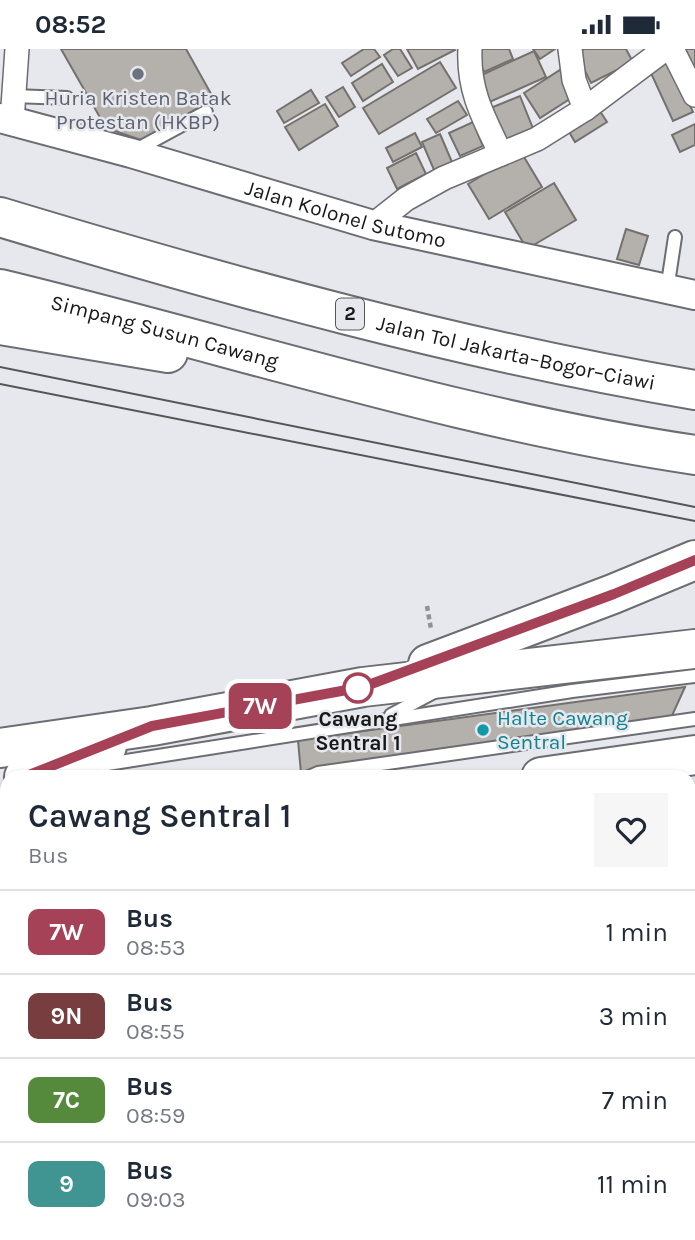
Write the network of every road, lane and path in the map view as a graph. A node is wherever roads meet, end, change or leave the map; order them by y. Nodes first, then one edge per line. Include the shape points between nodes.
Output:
1 (16, 49) edge
2 (470, 49) edge
3 (570, 49) edge
4 (665, 49) edge
5 (672, 49) edge
6 (695, 95) edge
7 (67, 98) dead end
8 (586, 109) junction
9 (8, 112) edge
10 (206, 112) dead end
11 (131, 153) junction
12 (501, 154) junction
13 (0, 217) edge
14 (373, 225) junction
15 (0, 229) edge
16 (675, 237) dead end
17 (95, 246) junction
18 (0, 289) edge
19 (667, 291) junction
20 (695, 295) edge
21 (0, 325) edge
22 (330, 376) junction
23 (695, 390) edge
24 (695, 455) edge
25 (695, 560) edge
26 (510, 633) junction
27 (695, 649) edge
28 (464, 675) junction
29 (695, 677) edge
30 (363, 687) junction
31 (695, 719) edge
32 (378, 722) junction
33 (695, 755) edge
34 (23, 770) edge
35 (62, 770) edge
36 (348, 770) edge
37 (590, 770) edge

1 - 9 street
2 - 12 street via 467,63 472,92
3 - 8 street via 574,80
4 - 8 street
5 - 6 street
7 - 9 lane
8 - 12 street via 537,139
9 - 11 street, Jalan Kolonel Sutomo
10 - 11 lane
11 - 14 street, Jalan Kolonel Sutomo
12 - 14 street via 406,199
13 - 17 highway
14 - 19 street, Jalan Kolonel Sutomo
15 - 17 highway, 2
16 - 19 lane
17 - 23 highway, Jalan Tol Jakarta–Bogor–Ciawi / 2 via 482,349
18 - 22 highway, Simpang Susun Cawang
19 - 20 street, Jalan Kolonel Sutomo
21 - 22 highway
22 - 24 highway via 490,417
25 - 26 highway
26 - 28 lane
26 - 30 highway
27 - 28 highway
28 - 30 highway
28 - 32 lane
29 - 32 lane
30 - 34 highway via 152,726
31 - 36 lane
32 - 35 lane
33 - 37 highway

